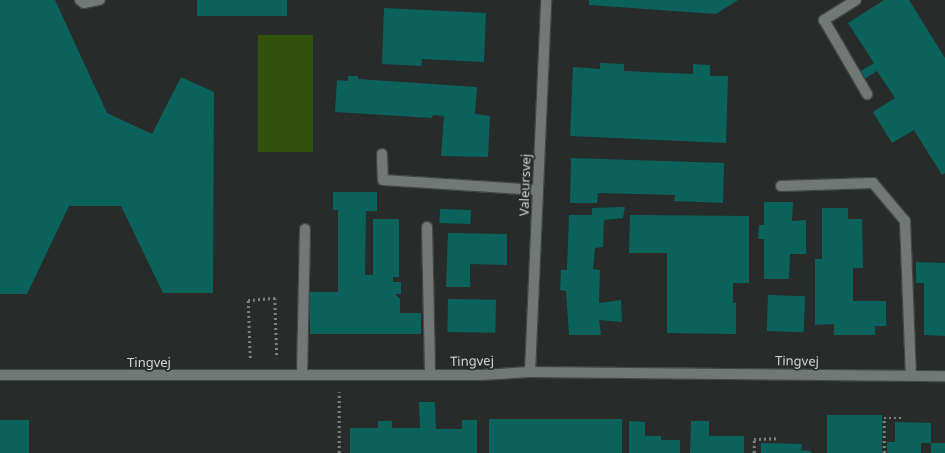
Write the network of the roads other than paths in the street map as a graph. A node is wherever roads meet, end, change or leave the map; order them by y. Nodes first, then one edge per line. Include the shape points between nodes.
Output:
1 (80, 0) edge
2 (100, 0) edge
3 (546, 0) edge
4 (856, 0) edge
5 (867, 94) dead end
6 (382, 154) dead end
7 (781, 186) dead end
8 (538, 190) junction
9 (427, 227) dead end
10 (305, 229) dead end
11 (530, 372) junction
12 (302, 374) junction
13 (430, 375) junction
14 (0, 376) edge
15 (911, 376) junction
16 (945, 376) edge

1 - 2 street via 84,3
3 - 8 street, Valeursvej
4 - 5 street via 824,20
6 - 8 street via 383,180
7 - 15 street via 873,183 905,221
8 - 11 street, Valeursvej
9 - 13 street
10 - 12 street
11 - 13 street, Tingvej
11 - 15 street, Tingvej
12 - 13 street, Tingvej
12 - 14 street, Tingvej
15 - 16 street, Tingvej

